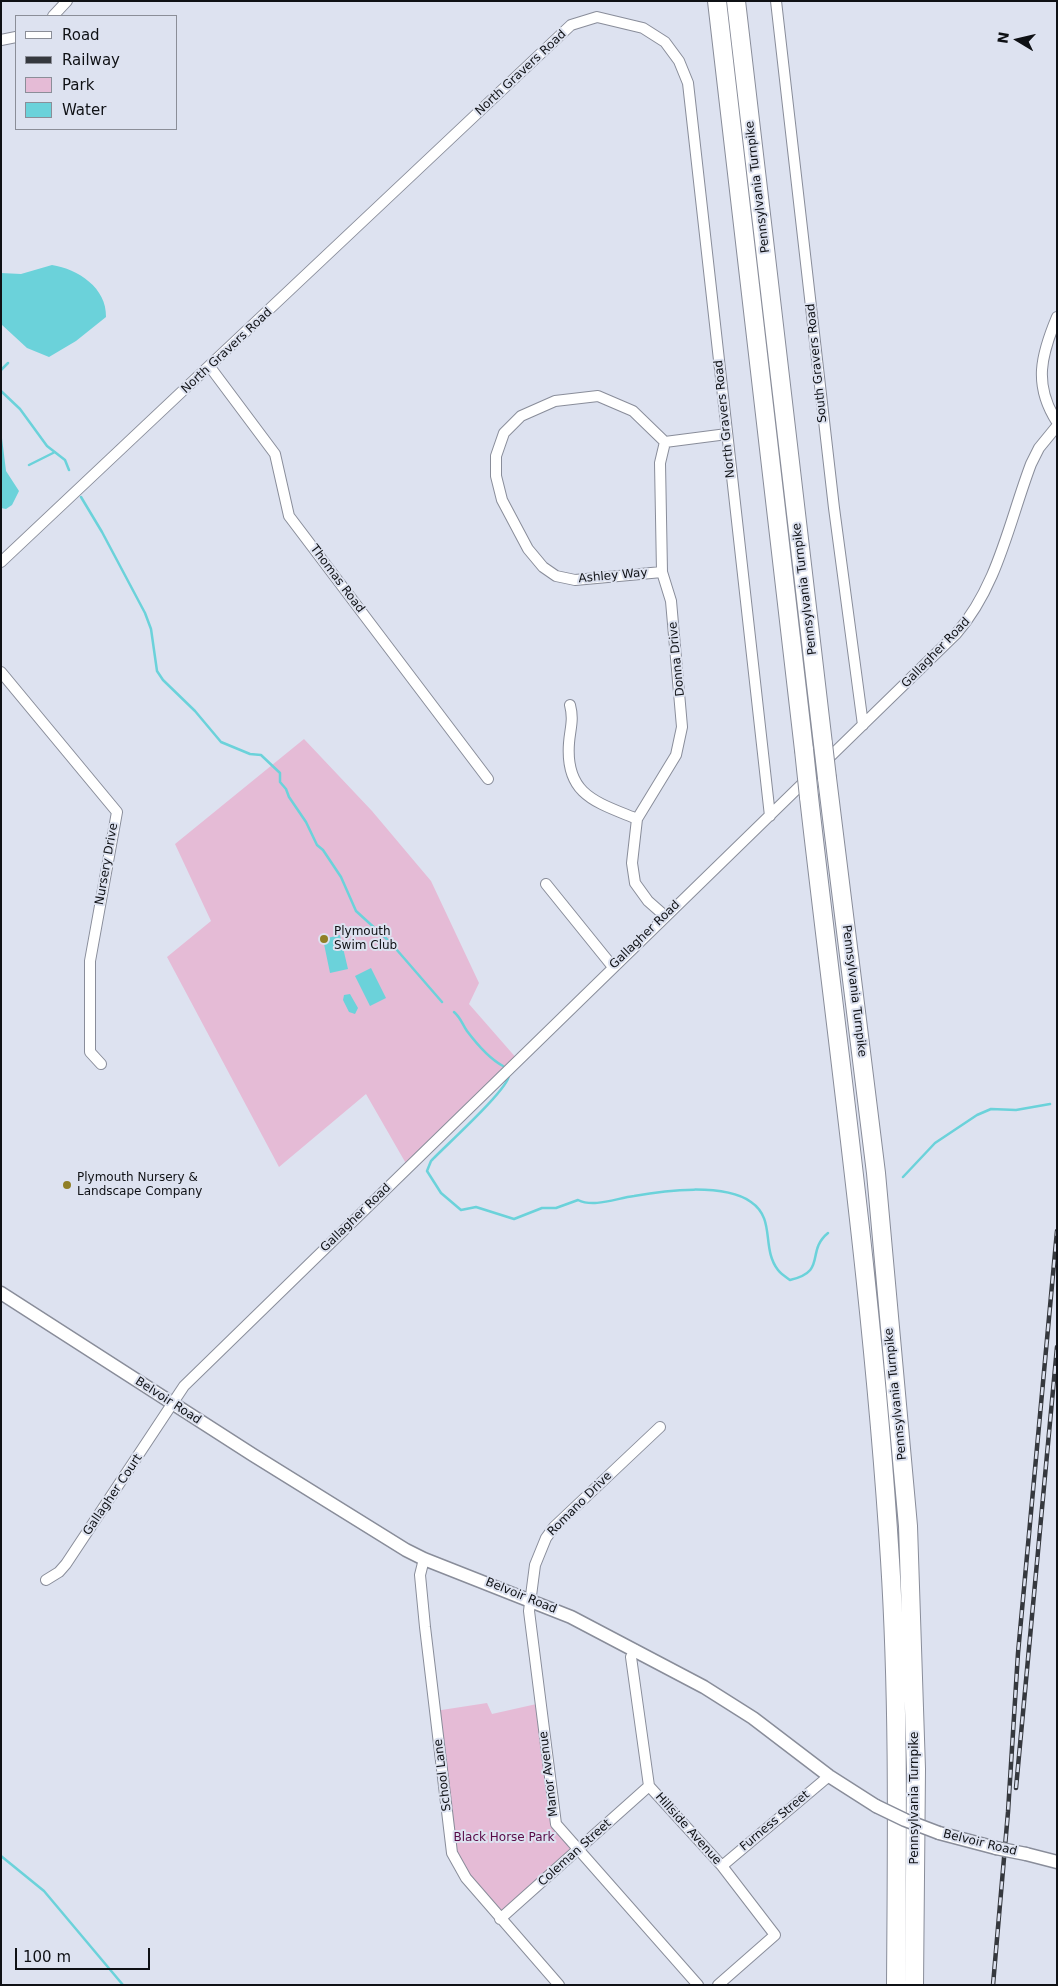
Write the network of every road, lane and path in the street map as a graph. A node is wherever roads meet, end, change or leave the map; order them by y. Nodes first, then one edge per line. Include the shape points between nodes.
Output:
1 (67, 1) edge
2 (717, 1) edge
3 (736, 1) edge
4 (776, 1) edge
5 (54, 15) edge
6 (15, 38) edge
7 (1, 40) edge
8 (1057, 318) edge
9 (210, 368) junction
10 (1057, 422) edge
11 (1057, 426) edge
12 (727, 434) junction
13 (665, 442) junction
14 (1, 562) edge
15 (662, 572) junction
16 (1, 672) edge
17 (570, 705) dead end
18 (863, 725) junction
19 (488, 778) dead end
20 (770, 816) junction
21 (637, 819) junction
22 (546, 884) dead end
23 (665, 916) junction
24 (613, 967) junction
25 (101, 1064) dead end
26 (1, 1293) edge
27 (174, 1405) junction
28 (660, 1427) dead end
29 (424, 1559) junction
30 (46, 1580) dead end
31 (531, 1599) junction
32 (635, 1650) junction
33 (828, 1776) junction
34 (649, 1786) junction
35 (579, 1849) junction
36 (1057, 1862) edge
37 (722, 1866) junction
38 (500, 1920) junction
39 (559, 1985) edge
40 (698, 1985) edge
41 (718, 1985) edge
42 (896, 1985) edge
43 (914, 1985) edge

1 - 5 street
2 - 42 highway, Pennsylvania Turnpike, bridge via 874,1368 889,1550 896,1705
3 - 43 highway, Pennsylvania Turnpike, bridge via 876,1173 907,1517 916,1769
4 - 18 street, South Gravers Road via 834,508
6 - 7 street
8 - 10 street via 1042,360 1042,386 1048,408
9 - 12 street, North Gravers Road via 571,25 597,17 643,28 665,42 679,61 688,83
9 - 14 street, North Gravers Road
9 - 19 street, Thomas Road via 275,454 289,516
11 - 18 street, Gallagher Road via 1031,464 987,590 970,618 928,664
12 - 13 street
12 - 20 street, North Gravers Road
13 - 15 street, Donna Drive via 660,463
13 - 15 street, Ashley Way via 633,411 598,396 555,401 521,416 504,433 496,456 496,476 502,500 528,549 543,567 556,576 575,580
15 - 21 street, Donna Drive via 671,601 682,727 676,755
16 - 25 street, Nursery Drive via 117,812 90,961 90,1052
17 - 21 street via 574,718 567,759 574,782 594,801
18 - 20 street, Gallagher Road
20 - 23 street, Gallagher Road
21 - 23 street, Donna Drive via 632,863 636,883 648,901
22 - 24 street
23 - 24 street, Gallagher Road
24 - 27 street, Gallagher Road via 184,1386
26 - 27 street, Belvoir Road
27 - 29 street, Belvoir Road
27 - 30 street, Gallagher Court via 66,1564
28 - 31 street, Romano Drive via 546,1538 535,1565
29 - 31 street, Belvoir Road
29 - 38 street, School Lane via 420,1575 452,1853 466,1878
31 - 32 street, Belvoir Road
31 - 35 street, Manor Avenue via 556,1824
32 - 33 street, Belvoir Road via 731,1704 777,1735
32 - 34 street, Hillside Avenue via 631,1657
33 - 36 street, Belvoir Road, bridge via 904,1820 939,1833
33 - 37 street, Furness Street
34 - 35 street, Coleman Street
34 - 37 street, Hillside Avenue
35 - 38 street, Coleman Street
35 - 40 street, Manor Avenue
37 - 41 street, Hillside Avenue via 775,1935
38 - 39 street, School Lane

